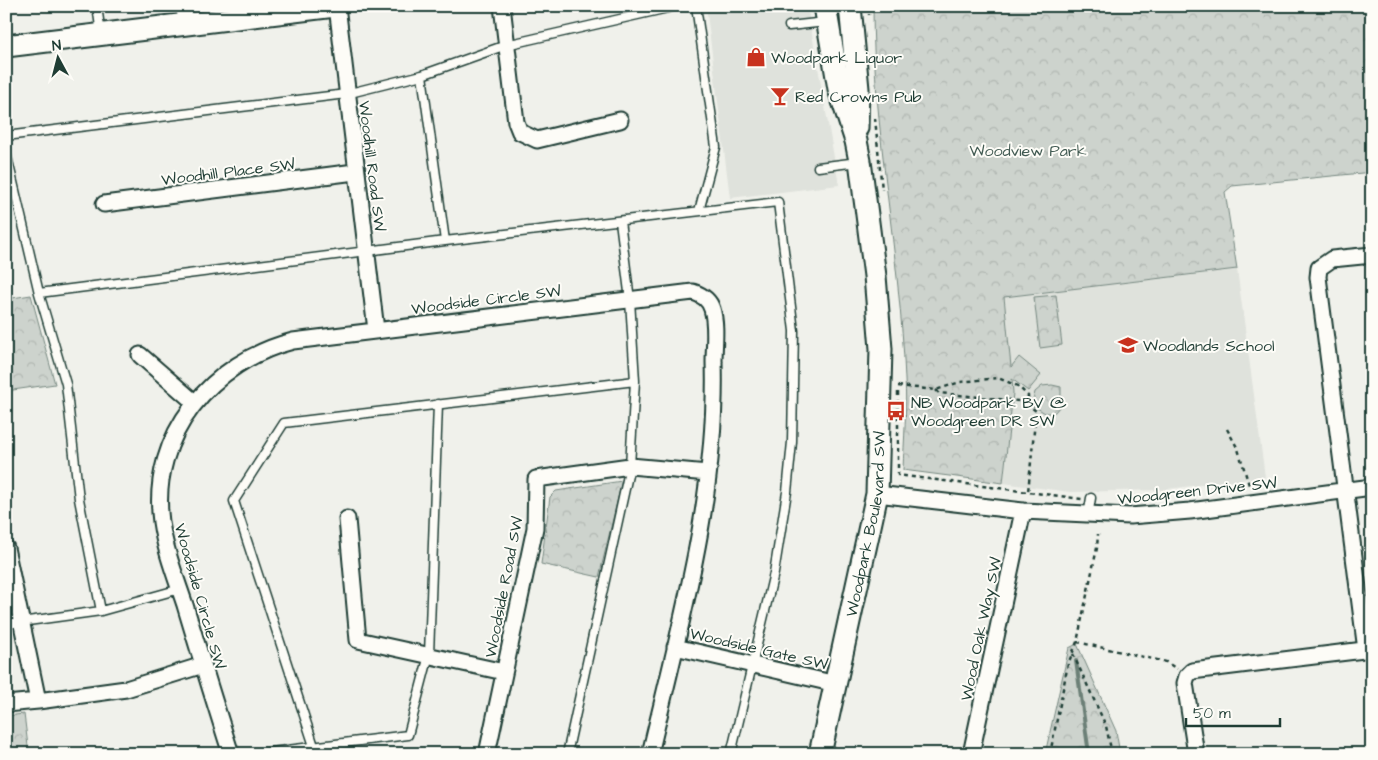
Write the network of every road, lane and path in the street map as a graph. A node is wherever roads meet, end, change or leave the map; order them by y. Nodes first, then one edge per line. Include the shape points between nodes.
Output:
1 (97, 6) edge
2 (336, 6) edge
3 (502, 6) edge
4 (677, 6) edge
5 (696, 6) edge
6 (850, 6) edge
7 (869, 6) edge
8 (827, 14) edge
9 (185, 15) edge
10 (869, 23) dead end
11 (788, 26) dead end
12 (100, 34) junction
13 (506, 45) junction
14 (6, 46) edge
15 (422, 75) junction
16 (346, 94) junction
17 (875, 113) dead end
18 (620, 120) dead end
19 (6, 136) edge
20 (858, 151) junction
21 (6, 152) edge
22 (818, 167) dead end
23 (356, 172) junction
24 (882, 196) dead end
25 (104, 204) dead end
26 (700, 211) junction
27 (620, 221) junction
28 (445, 241) junction
29 (366, 252) junction
30 (1372, 255) edge
31 (39, 293) junction
32 (630, 300) junction
33 (376, 330) junction
34 (140, 355) dead end
35 (898, 380) dead end
36 (635, 381) junction
37 (898, 386) junction
38 (936, 390) junction
39 (194, 402) junction
40 (1028, 402) junction
41 (438, 404) junction
42 (1227, 429) dead end
43 (630, 466) junction
44 (708, 474) junction
45 (1249, 485) dead end
46 (1372, 487) edge
47 (1346, 490) junction
48 (1028, 492) junction
49 (877, 494) junction
50 (1082, 498) dead end
51 (1091, 498) dead end
52 (1023, 511) junction
53 (1088, 516) junction
54 (347, 520) dead end
55 (1098, 534) dead end
56 (6, 548) edge
57 (180, 589) junction
58 (101, 611) junction
59 (14, 623) edge
60 (1077, 642) junction
61 (675, 647) junction
62 (1369, 650) edge
63 (1073, 654) junction
64 (429, 655) junction
65 (751, 664) junction
66 (203, 665) junction
67 (504, 672) junction
68 (1187, 676) junction
69 (836, 684) junction
70 (38, 700) junction
71 (6, 704) edge
72 (314, 746) junction
73 (231, 754) edge
74 (255, 754) edge
75 (487, 754) edge
76 (567, 754) edge
77 (650, 754) edge
78 (731, 754) edge
79 (820, 754) edge
80 (971, 754) edge
81 (1050, 754) edge
82 (1112, 754) edge
83 (1196, 754) edge

1 - 12 lane
2 - 9 street
2 - 16 street, Woodhill Road SW
3 - 13 street
4 - 13 lane
5 - 26 lane via 716,147
6 - 20 street, Woodpark Boulevard SW via 858,89
7 - 10 path
8 - 11 lane
8 - 20 street, Woodpark Boulevard SW via 839,89
9 - 12 street
12 - 14 street
13 - 15 lane
13 - 18 street via 520,132 537,140
15 - 16 lane
15 - 28 lane
16 - 19 lane
16 - 23 street, Woodhill Road SW
17 - 24 path
20 - 22 lane
20 - 49 street, Woodpark Boulevard SW via 881,348
21 - 31 lane
23 - 25 street, Woodhill Place SW
23 - 29 street, Woodhill Road SW
26 - 27 lane
26 - 65 lane via 778,202 793,321 794,398 787,492 774,573
27 - 28 lane
27 - 32 lane
28 - 29 lane
29 - 31 lane
29 - 33 street, Woodhill Road SW
30 - 47 street via 1324,262 1318,278
31 - 58 lane via 66,384 79,499
32 - 33 street, Woodside Circle SW
32 - 36 lane
32 - 44 street, Woodside Circle SW via 693,292 703,296 712,308 715,392
33 - 39 street, Woodside Circle SW via 294,341 261,351 218,378
34 - 39 street
35 - 37 path
36 - 41 lane
36 - 43 lane
37 - 38 path
37 - 48 path via 898,475
38 - 40 path
38 - 40 path via 960,382 998,378 1018,386 1028,396
39 - 57 street, Woodside Circle SW via 171,444 160,490 161,522 169,560
40 - 48 path via 1036,411
41 - 64 lane
41 - 72 lane via 284,423 234,501
42 - 45 path via 1238,449
43 - 44 street, Woodside Road SW
43 - 67 street, Woodside Road SW via 536,479 535,528
43 - 76 lane
44 - 61 street, Woodside Circle SW via 698,540
46 - 47 street, Woodgreen Drive SW
47 - 53 street, Woodgreen Drive SW via 1155,515
47 - 62 street
48 - 50 path
49 - 52 street, Woodgreen Drive SW
49 - 69 street, Woodpark Boulevard SW
51 - 53 lane
52 - 53 street, Woodgreen Drive SW
52 - 80 street, Wood Oak Way SW
54 - 64 street via 358,640
55 - 60 path
56 - 59 street
57 - 58 lane
57 - 66 street, Woodside Circle SW
58 - 59 lane
59 - 70 street
60 - 63 path
60 - 68 path via 1166,662
61 - 65 street, Woodside Gate SW
61 - 77 street, Woodside Circle SW
62 - 68 street via 1206,668 1192,671
63 - 81 path via 1068,664
63 - 82 path via 1106,726
64 - 67 street
64 - 72 lane via 408,735
65 - 69 street, Woodside Gate SW
65 - 78 lane
66 - 70 street via 126,689
66 - 73 street, Woodside Circle SW
67 - 75 street, Woodside Road SW
68 - 83 street
69 - 79 street, Woodpark Boulevard SW
70 - 71 street
72 - 74 lane

